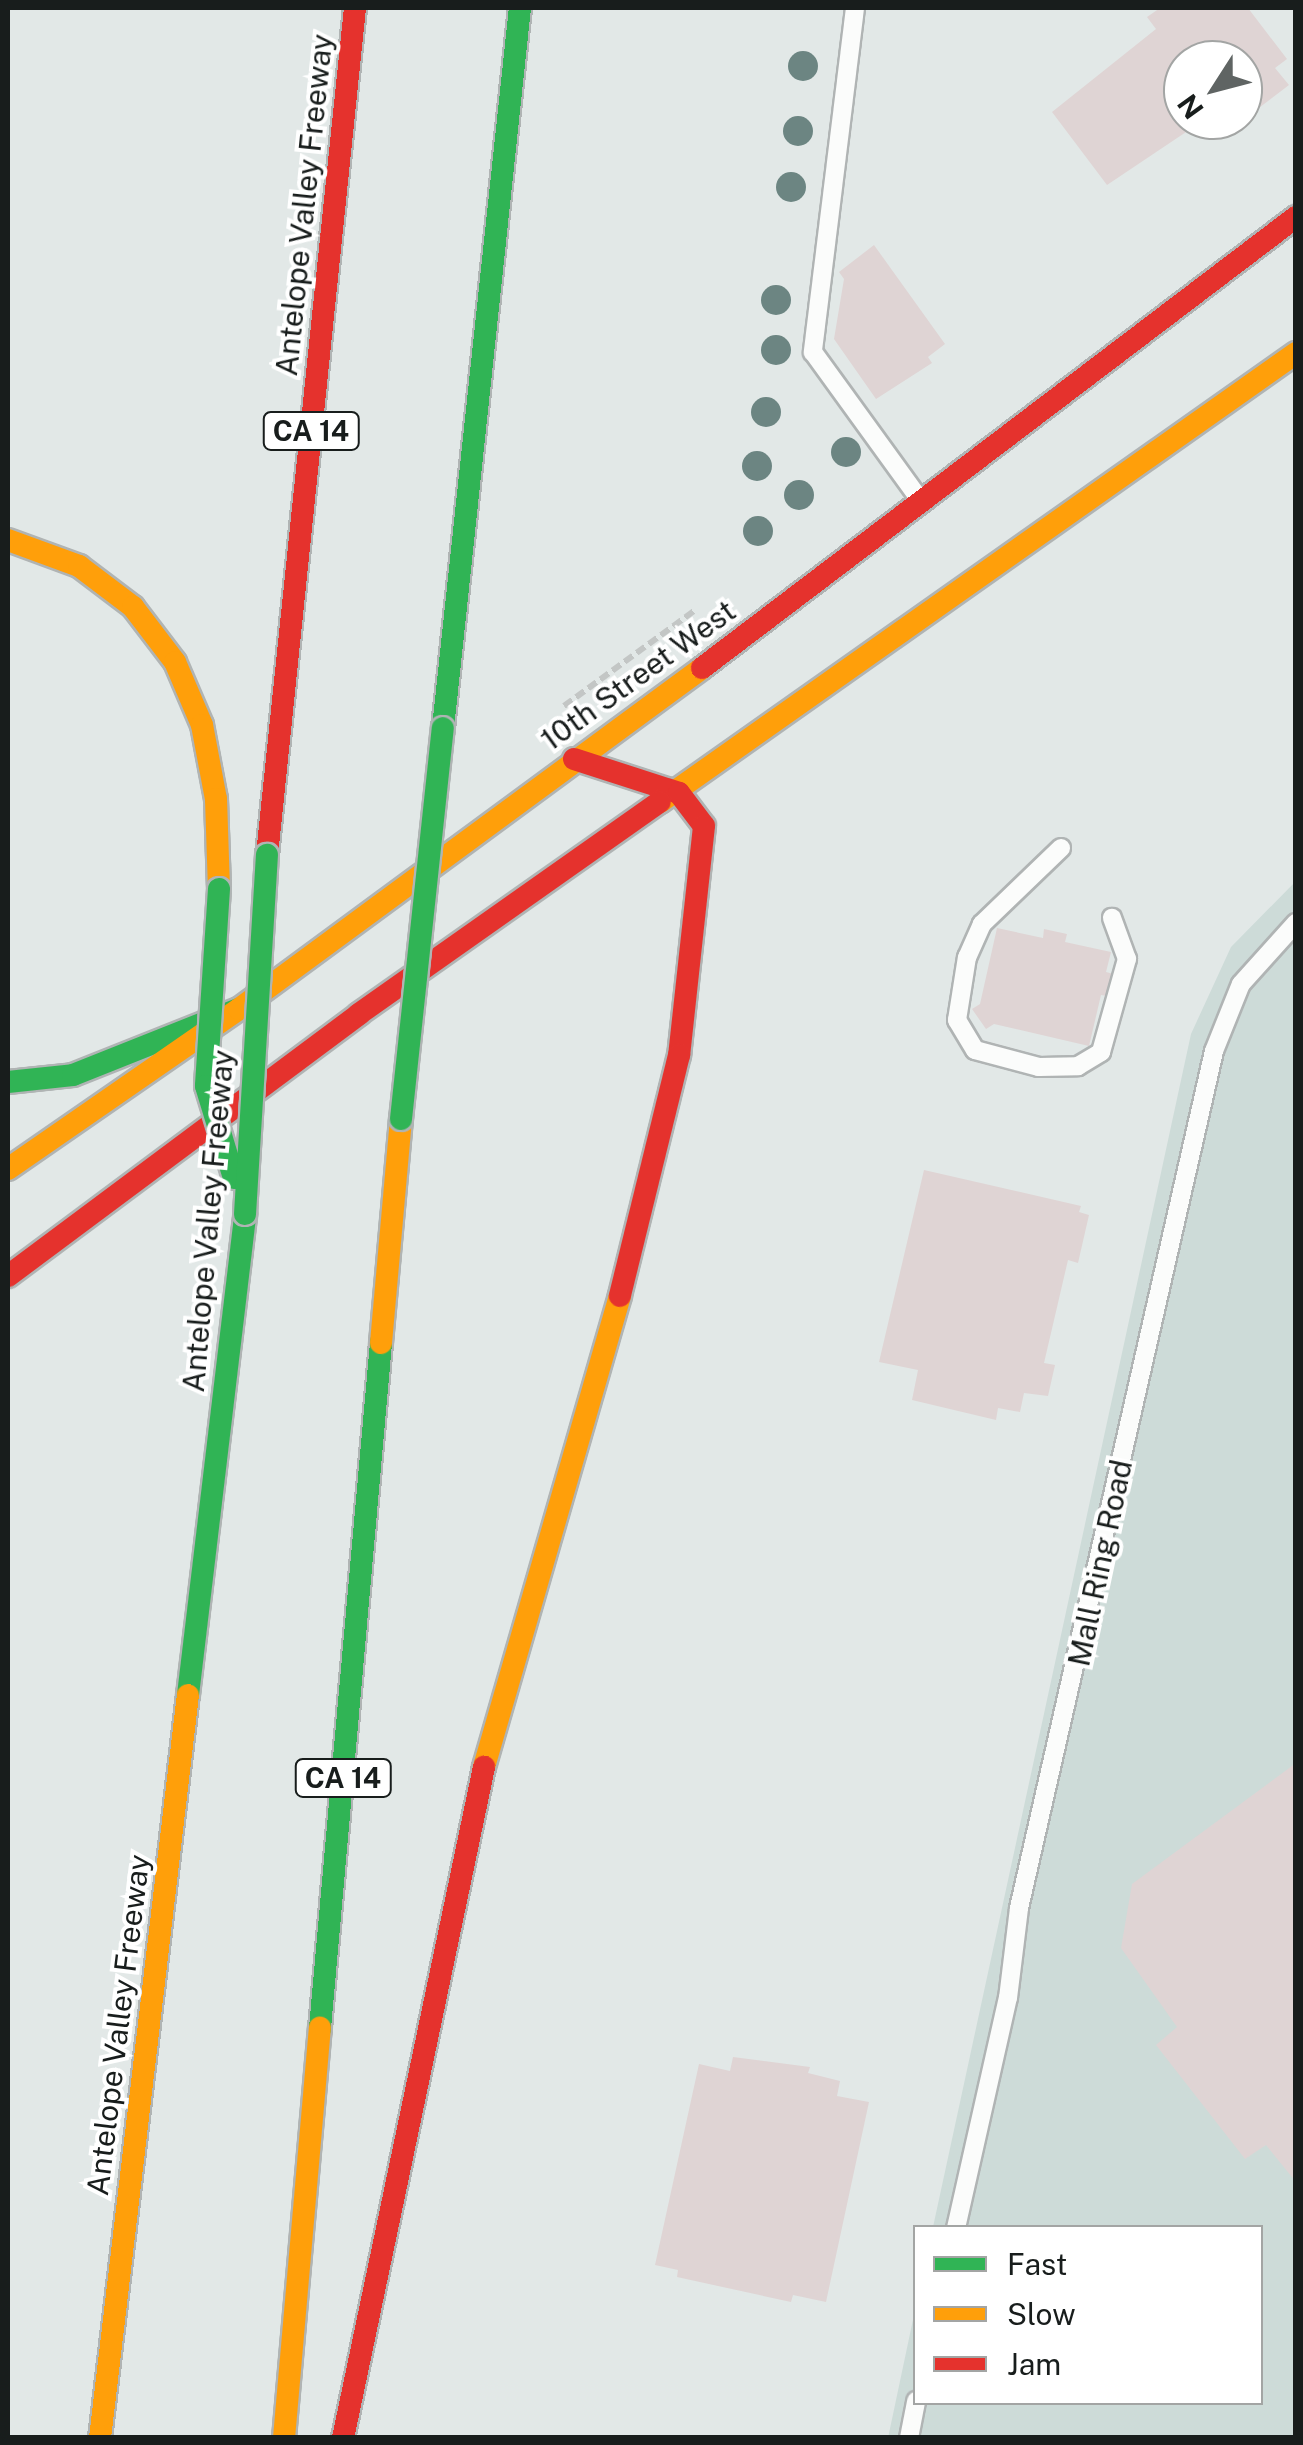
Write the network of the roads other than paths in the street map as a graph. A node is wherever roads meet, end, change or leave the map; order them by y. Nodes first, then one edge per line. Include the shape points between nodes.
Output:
1 (354, 8) edge
2 (520, 8) edge
3 (855, 8) edge
4 (1296, 217) edge
5 (1296, 353) edge
6 (924, 505) junction
7 (8, 540) edge
8 (574, 759) junction
9 (679, 793) junction
10 (1060, 848) dead end
11 (1112, 918) dead end
12 (1296, 923) edge
13 (239, 1009) junction
14 (8, 1082) edge
15 (8, 1170) edge
16 (245, 1214) junction
17 (8, 1276) edge
18 (957, 2225) edge
19 (915, 2405) edge
20 (100, 2438) edge
21 (284, 2438) edge
22 (342, 2438) edge
23 (909, 2438) edge

1 - 16 main road, Antelope Valley Freeway / CA 14, bridge via 267,855
2 - 21 main road, CA 14, bridge via 401,1119
3 - 6 lane via 813,352
4 - 6 main road, 10th Street West
5 - 9 main road
6 - 8 main road, 10th Street West
7 - 16 main road, bridge via 78,566 134,607 175,662 202,725 216,799 219,889 206,1086
8 - 9 main road
8 - 13 main road, 10th Street West
9 - 17 main road via 359,1014
9 - 22 main road via 704,826 679,1055 625,1277 466,1824
10 - 11 lane via 982,924 967,956 958,1020 975,1050 1039,1067 1078,1066 1101,1052 1128,959
12 - 18 lane, Mall Ring Road via 1240,984 1214,1051 1019,1908 1008,1998
13 - 14 main road via 73,1075
13 - 15 main road, 10th Street West
16 - 20 main road, Antelope Valley Freeway / CA 14
19 - 23 lane

